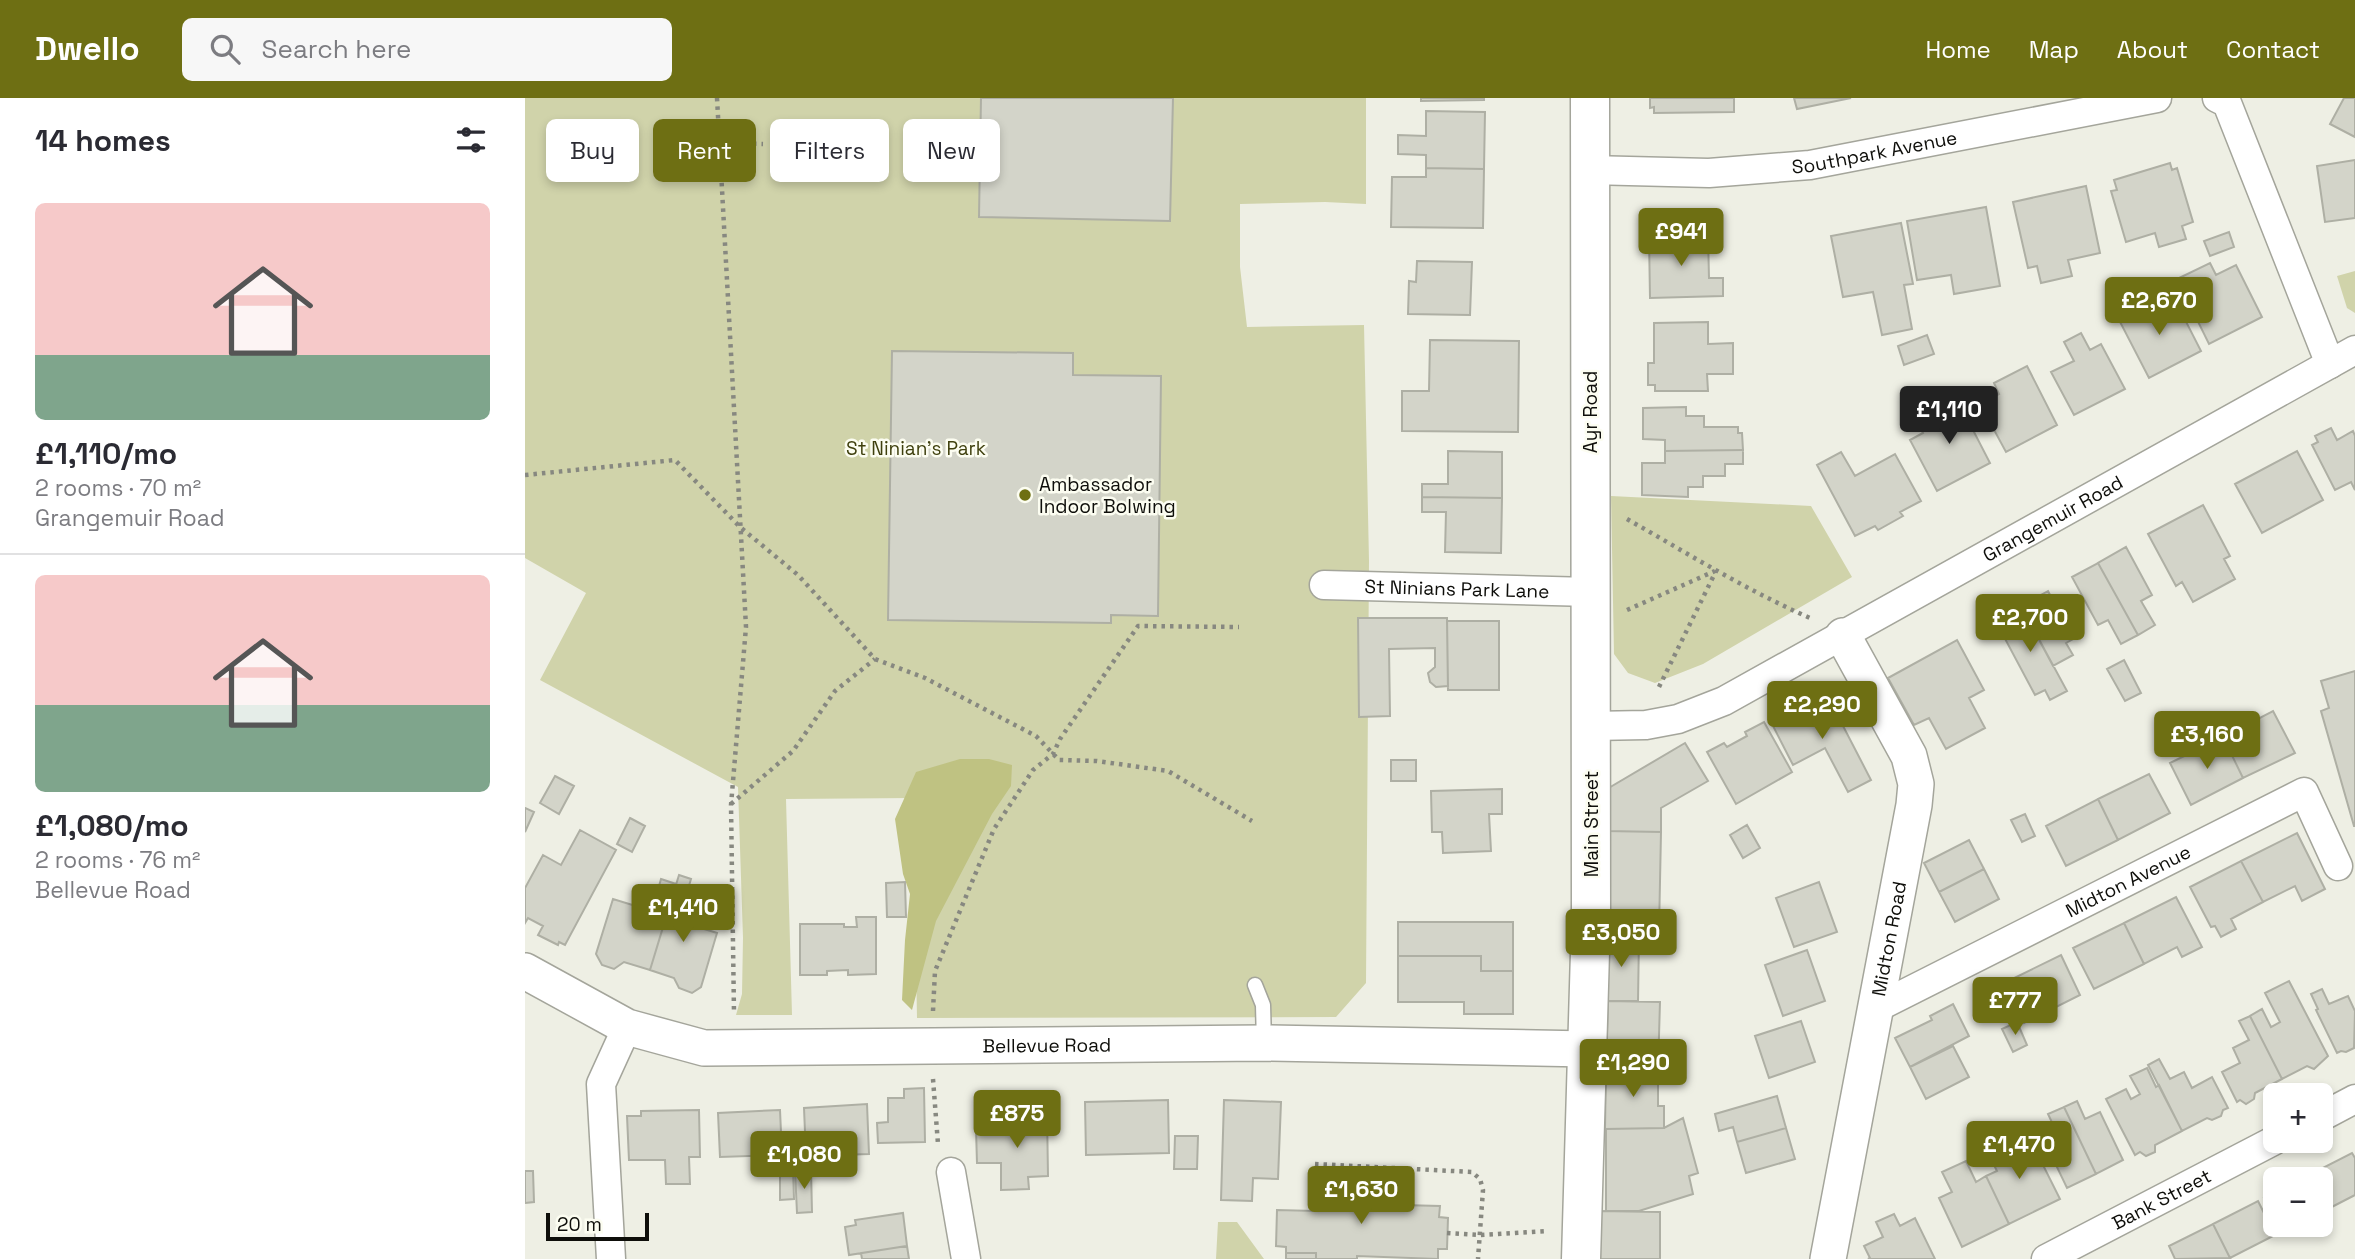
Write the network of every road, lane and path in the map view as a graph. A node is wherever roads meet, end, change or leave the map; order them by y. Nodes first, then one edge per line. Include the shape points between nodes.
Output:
1 (717, 98) edge
2 (1590, 98) edge
3 (2157, 98) edge
4 (2217, 98) edge
5 (718, 119) edge
6 (756, 144) edge
7 (763, 144) dead end
8 (1589, 170) junction
9 (722, 182) edge
10 (2355, 350) edge
11 (2330, 364) junction
12 (525, 475) edge
13 (1623, 517) dead end
14 (740, 527) junction
15 (1716, 571) junction
16 (1324, 585) dead end
17 (1590, 592) junction
18 (1625, 611) dead end
19 (1813, 620) dead end
20 (1239, 626) dead end
21 (1843, 636) junction
22 (876, 659) junction
23 (1659, 688) dead end
24 (1591, 726) junction
25 (1053, 754) junction
26 (731, 805) junction
27 (1252, 821) dead end
28 (2337, 866) dead end
29 (525, 971) edge
30 (1255, 985) dead end
31 (1878, 1007) junction
32 (627, 1027) junction
33 (1264, 1043) junction
34 (932, 1046) junction
35 (734, 1048) junction
36 (1588, 1049) junction
37 (2355, 1099) edge
38 (2333, 1111) edge
39 (2263, 1146) edge
40 (1315, 1164) dead end
41 (951, 1172) joint
42 (1447, 1233) dead end
43 (1481, 1235) junction
44 (1582, 1244) edge
45 (611, 1259) edge
46 (966, 1259) edge
47 (1478, 1259) edge
48 (1828, 1259) edge
49 (2046, 1259) edge

1 - 5 path
2 - 8 main road, Ayr Road
3 - 8 street, Southpark Avenue via 1810,165 1709,173
4 - 11 street via 2227,103
6 - 7 path
8 - 17 main road, Ayr Road
9 - 14 path
10 - 11 street, Grangemuir Road
11 - 21 street, Grangemuir Road
12 - 14 path via 675,460
13 - 15 path
14 - 22 path via 798,575
14 - 26 path via 746,628
15 - 18 path
15 - 19 path
15 - 23 path
16 - 17 street, St Ninians Park Lane
17 - 24 main road, Ayr Road
20 - 25 path via 1138,626
21 - 24 street, Grangemuir Road via 1724,701 1678,719
21 - 31 street, Midton Road via 1903,746 1916,784
22 - 25 path via 925,678 1036,736
22 - 26 path via 835,691 793,751
24 - 36 main road, Main Street
25 - 27 path via 1059,760 1168,771
25 - 34 path via 1033,770 993,830 960,908 935,971
26 - 35 path
28 - 31 street, Midton Avenue via 2304,792
29 - 32 street, Bellevue Road
30 - 33 lane via 1263,1005
31 - 48 street, Midton Road
32 - 35 street, Bellevue Road via 704,1048
32 - 45 street via 601,1084
33 - 34 street, Bellevue Road
33 - 36 street, Bellevue Road
34 - 35 street, Bellevue Road
34 - 41 path via 936,1140
36 - 44 main road, Main Street
37 - 38 street
39 - 49 street, Bank Street
40 - 43 path via 1472,1172 1483,1190
41 - 46 street
42 - 43 path
43 - 44 path
43 - 47 path

